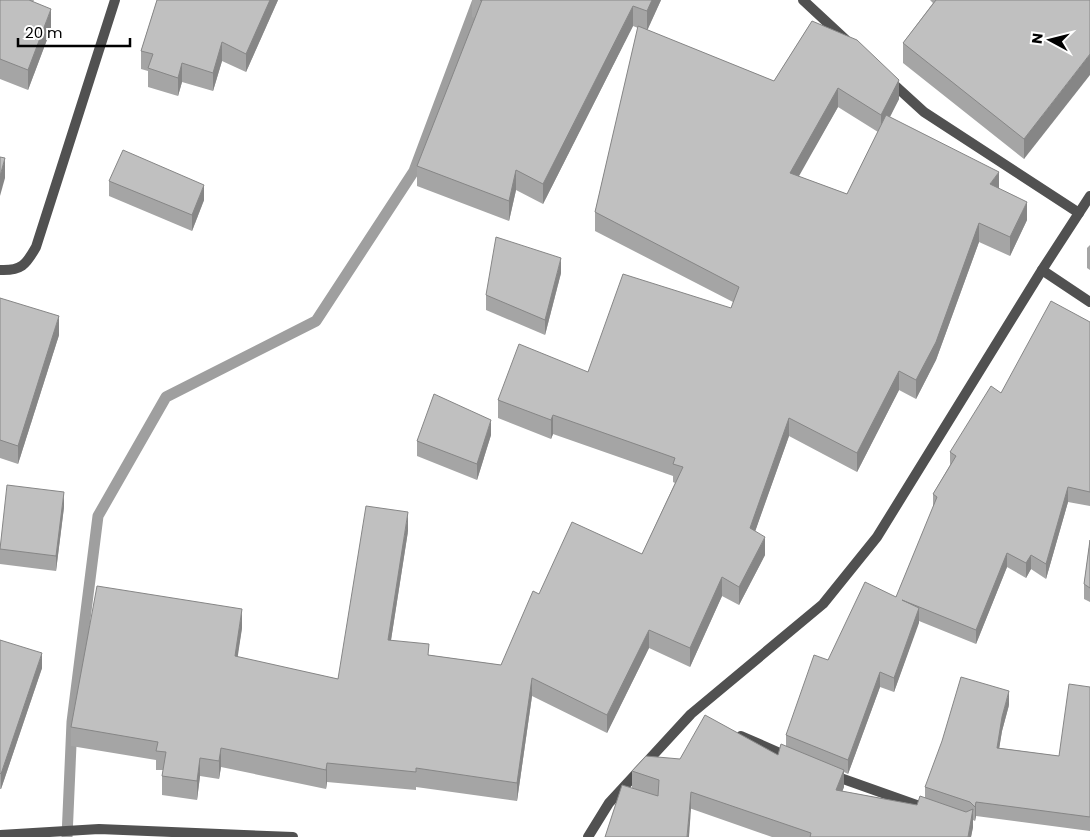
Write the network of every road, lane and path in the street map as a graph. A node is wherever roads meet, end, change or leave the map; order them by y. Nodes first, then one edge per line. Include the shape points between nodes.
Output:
1 (115, 0) edge
2 (803, 0) edge
3 (857, 51) edge
4 (884, 76) edge
5 (1090, 196) edge
6 (1079, 213) junction
7 (0, 270) edge
8 (1042, 270) junction
9 (1090, 302) edge
10 (734, 733) edge
11 (795, 760) edge
12 (821, 772) edge
13 (932, 810) edge
14 (0, 836) edge
15 (292, 837) edge
16 (588, 837) edge

1 - 7 street via 36,247 27,263 14,270
2 - 3 street
4 - 6 street via 924,112
5 - 6 street
6 - 8 street
8 - 9 street
8 - 16 street via 877,538 823,604 695,715 609,803
10 - 11 street
12 - 13 street
14 - 15 street via 100,829

